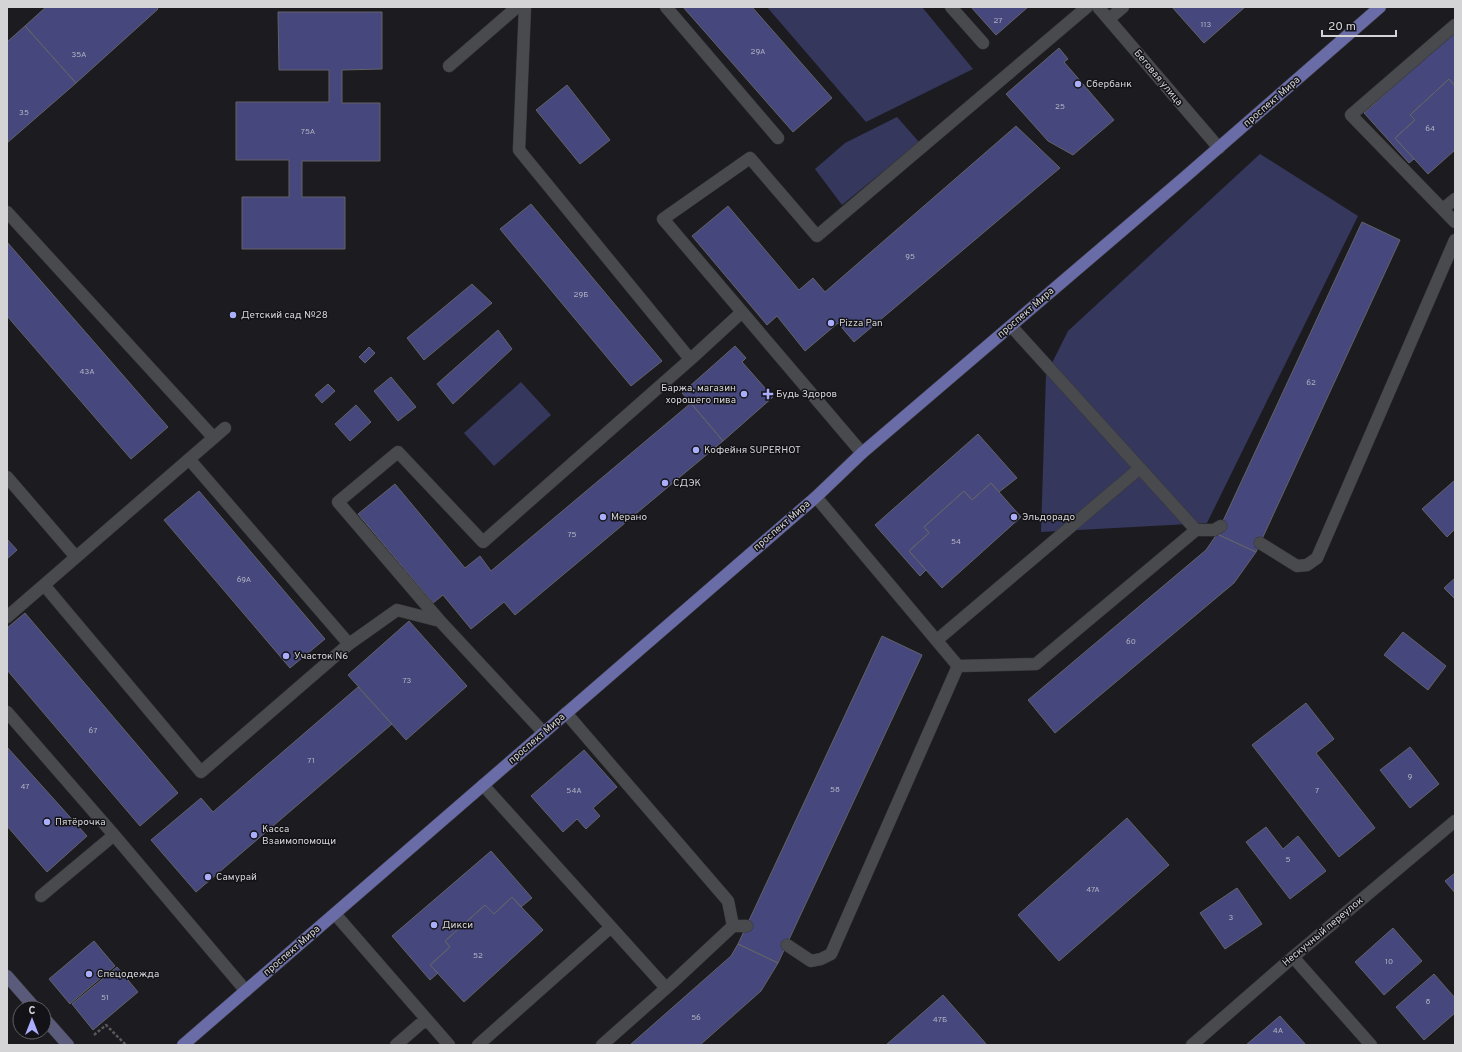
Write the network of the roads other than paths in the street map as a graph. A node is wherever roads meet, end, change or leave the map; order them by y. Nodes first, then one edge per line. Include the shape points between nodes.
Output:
1 (517, 7) edge
2 (526, 7) edge
3 (666, 7) edge
4 (951, 7) edge
5 (1087, 7) edge
6 (1098, 7) edge
7 (1122, 7) edge
8 (1380, 7) edge
9 (1108, 19) junction
10 (1455, 25) edge
11 (983, 43) dead end
12 (448, 66) dead end
13 (778, 138) dead end
14 (1219, 148) junction
15 (1455, 199) edge
16 (1443, 209) junction
17 (7, 212) edge
18 (1455, 222) edge
19 (1455, 240) edge
20 (742, 312) junction
21 (1011, 326) junction
22 (690, 359) junction
23 (225, 428) dead end
24 (213, 437) junction
25 (862, 453) junction
26 (189, 459) junction
27 (1140, 468) junction
28 (7, 477) edge
29 (816, 497) junction
30 (1221, 526) dead end
31 (1196, 530) junction
32 (1260, 543) dead end
33 (76, 557) junction
34 (44, 585) junction
35 (7, 617) edge
36 (440, 621) junction
37 (937, 640) junction
38 (349, 644) junction
39 (958, 666) junction
40 (7, 712) edge
41 (566, 713) junction
42 (544, 733) junction
43 (483, 785) junction
44 (1455, 821) edge
45 (114, 836) junction
46 (41, 896) dead end
47 (335, 914) junction
48 (733, 926) junction
49 (747, 926) dead end
50 (611, 927) junction
51 (787, 945) dead end
52 (1293, 957) junction
53 (7, 976) edge
54 (666, 988) junction
55 (246, 991) junction
56 (28, 1000) edge
57 (426, 1019) junction
58 (52, 1027) edge
59 (68, 1045) edge
60 (183, 1045) edge
61 (396, 1045) edge
62 (449, 1045) edge
63 (478, 1045) edge
64 (602, 1045) edge
65 (1192, 1045) edge
66 (1371, 1045) edge

1 - 12 street
2 - 22 street via 519,150
3 - 13 street
4 - 11 street
5 - 20 street via 817,236 750,158 663,219
6 - 9 street, Беговая улица
7 - 9 street
8 - 14 main road, проспект Мира
9 - 14 street, Беговая улица
10 - 16 street via 1351,115
14 - 21 main road, проспект Мира
15 - 16 street
16 - 18 street
17 - 24 street
19 - 32 street via 1317,558 1307,565 1297,566
20 - 22 street
20 - 25 street
21 - 25 main road, проспект Мира
21 - 27 street
22 - 36 street via 483,542 398,452 338,502
23 - 24 street
24 - 26 street
25 - 29 main road, проспект Мира
26 - 33 street
26 - 38 street
27 - 31 street
27 - 37 street
28 - 33 street
29 - 37 street
29 - 41 main road, проспект Мира
30 - 31 street via 1214,530
31 - 39 street via 1036,664
33 - 34 street
34 - 35 street
34 - 38 street via 201,772
36 - 38 street via 397,610
36 - 42 street
37 - 39 street
39 - 51 street via 831,954 811,961
40 - 45 street
41 - 42 main road, проспект Мира
41 - 48 street via 728,901
42 - 43 main road, проспект Мира
43 - 47 main road, проспект Мира
43 - 50 street
44 - 52 street, Нескучный переулок
45 - 46 street
45 - 55 street
47 - 55 main road, проспект Мира
47 - 57 street
48 - 49 street
48 - 54 street
50 - 54 street
50 - 63 street
52 - 65 street, Нескучный переулок
52 - 66 street
53 - 56 main road
54 - 64 street
55 - 60 main road, проспект Мира
57 - 61 street
57 - 62 street
58 - 59 main road

